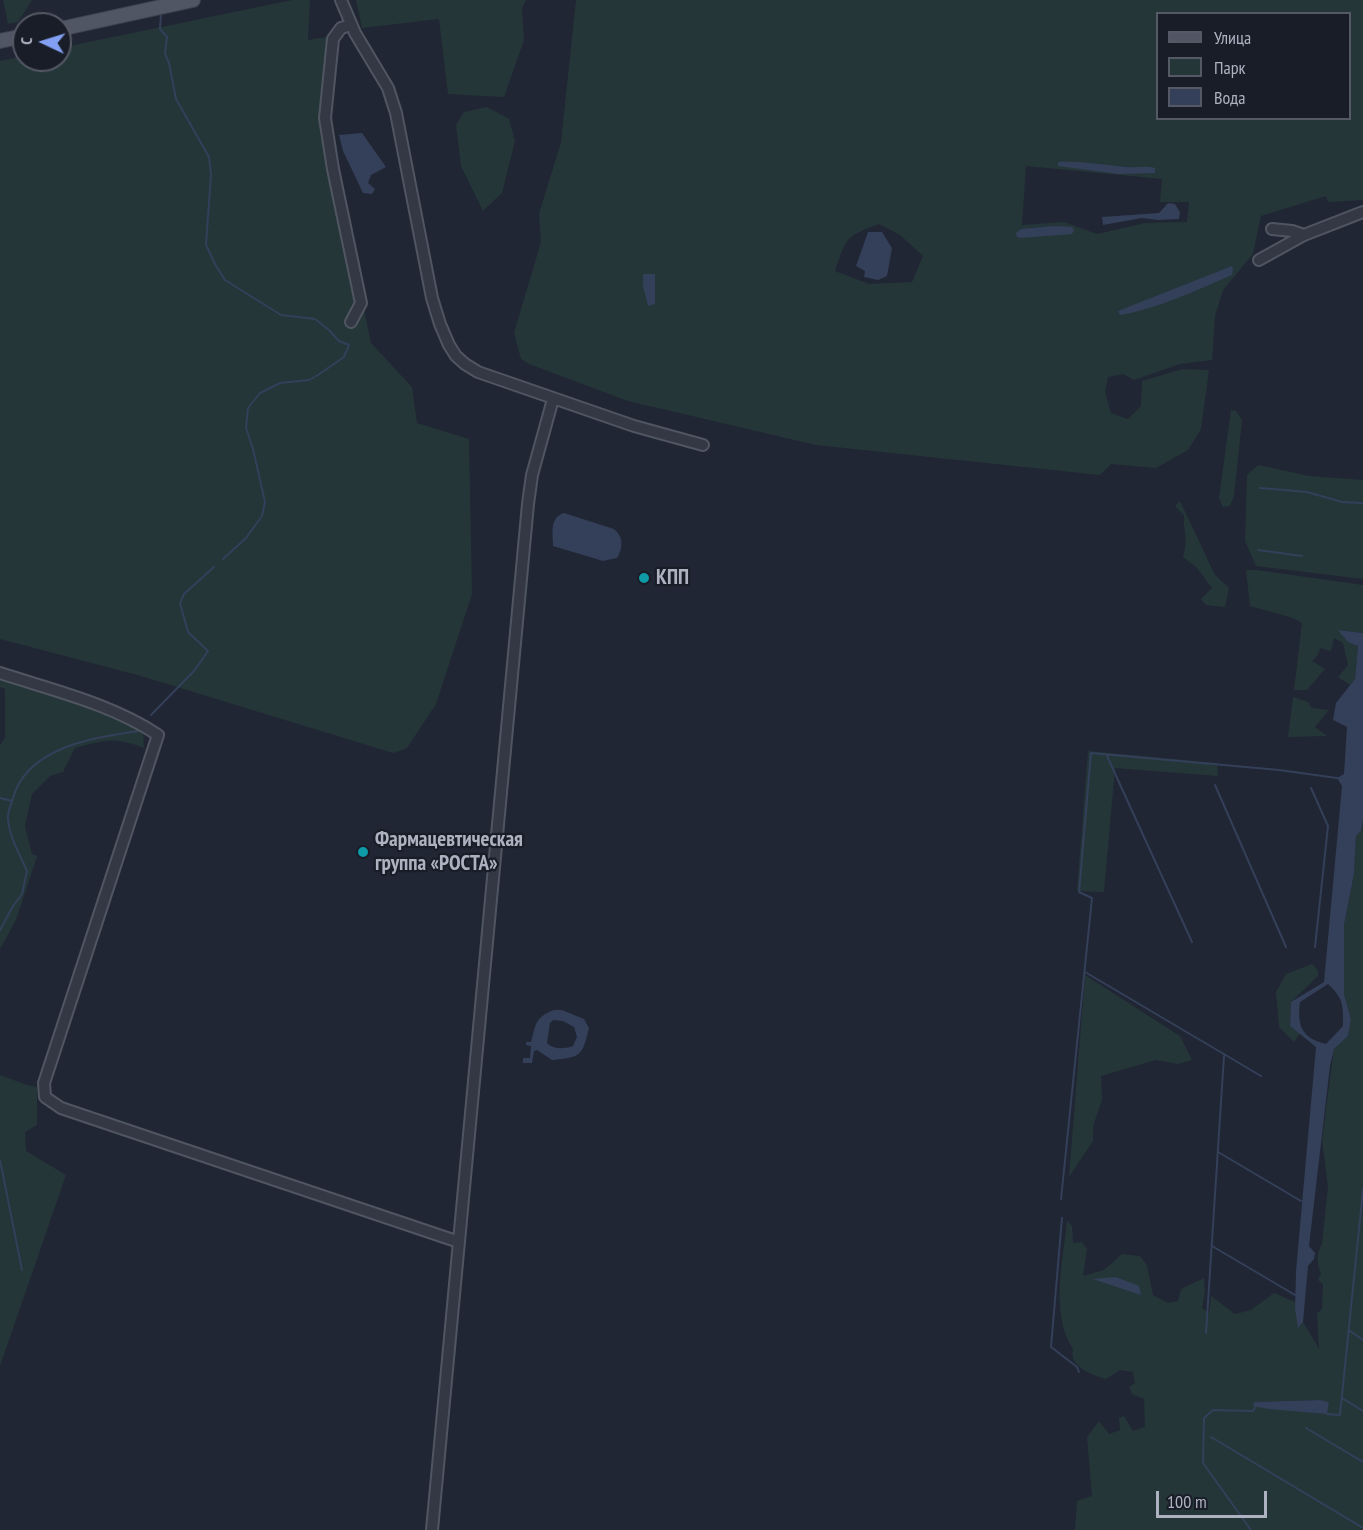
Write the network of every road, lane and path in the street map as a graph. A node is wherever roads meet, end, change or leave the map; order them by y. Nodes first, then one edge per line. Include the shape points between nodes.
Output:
1 (193, 0) edge
2 (341, 0) edge
3 (351, 24) junction
4 (72, 26) edge
5 (1363, 212) edge
6 (1272, 229) dead end
7 (1304, 235) junction
8 (1259, 260) dead end
9 (351, 322) dead end
10 (553, 399) junction
11 (703, 445) dead end
12 (0, 673) edge
13 (459, 1242) junction
14 (432, 1530) edge

1 - 4 main road
2 - 3 street
3 - 9 street via 341,28 333,39 325,118 361,303
3 - 10 street via 380,71 396,113 432,298 449,345 465,364 478,372
5 - 7 street
6 - 7 street
7 - 8 street
10 - 11 street
10 - 13 street via 528,504
12 - 13 street via 137,721 158,735 44,1083 45,1097 61,1108
13 - 14 street

